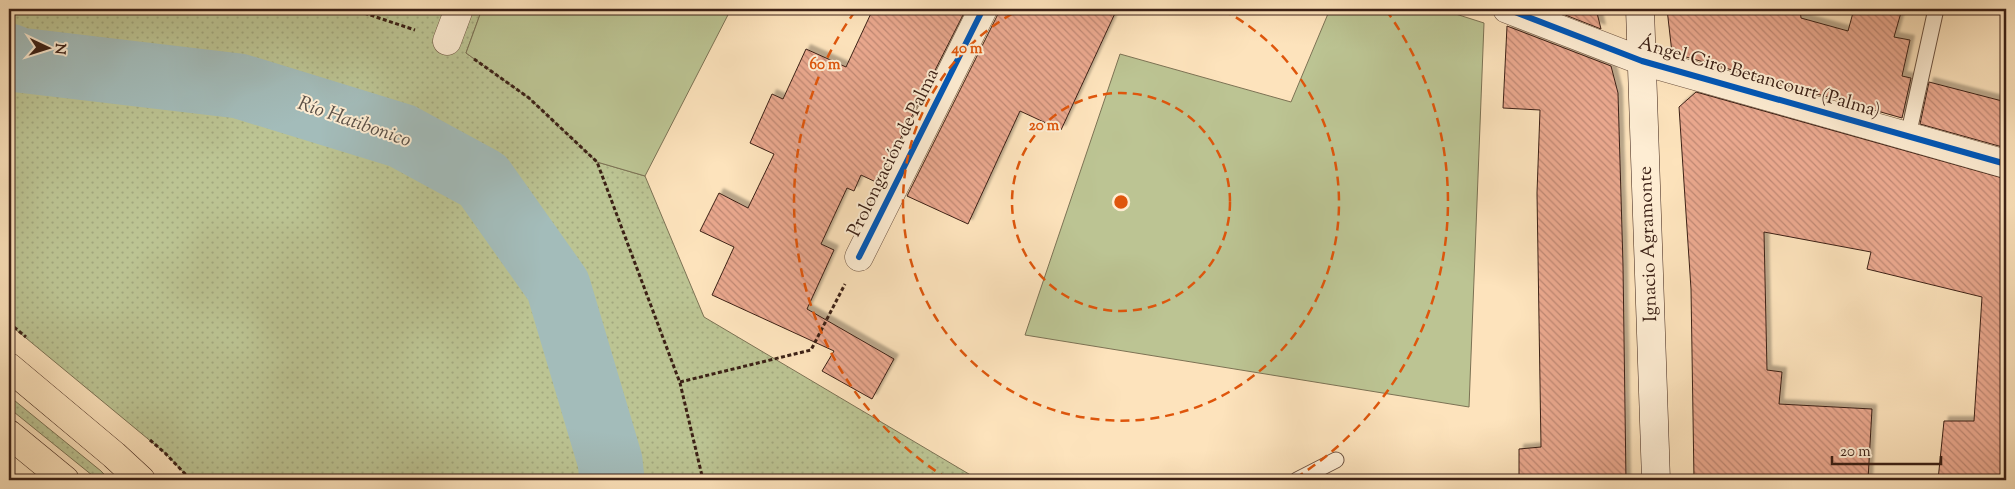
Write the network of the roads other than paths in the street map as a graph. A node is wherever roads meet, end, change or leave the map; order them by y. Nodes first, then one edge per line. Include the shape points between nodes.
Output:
1 (459, 9) edge
2 (983, 9) edge
3 (1507, 9) edge
4 (1640, 9) edge
5 (1936, 9) edge
6 (447, 40) road end
7 (1642, 61) junction
8 (1908, 136) junction
9 (2006, 164) edge
10 (859, 257) road end
11 (9, 368) edge
12 (9, 434) edge
13 (1336, 460) dead end
14 (65, 480) edge
15 (141, 480) edge
16 (1297, 480) edge
17 (1656, 480) edge

1 - 6 street
2 - 10 street, Prolongación de Palma
3 - 7 street, Ángel Ciro Betancourt (Palma)
4 - 7 street, Ignacio Agramonte
5 - 8 lane
7 - 8 street, Ángel Ciro Betancourt (Palma)
7 - 17 street, Ignacio Agramonte
8 - 9 street, Ángel Ciro Betancourt (Palma)
11 - 15 main road
12 - 14 main road
13 - 16 lane

